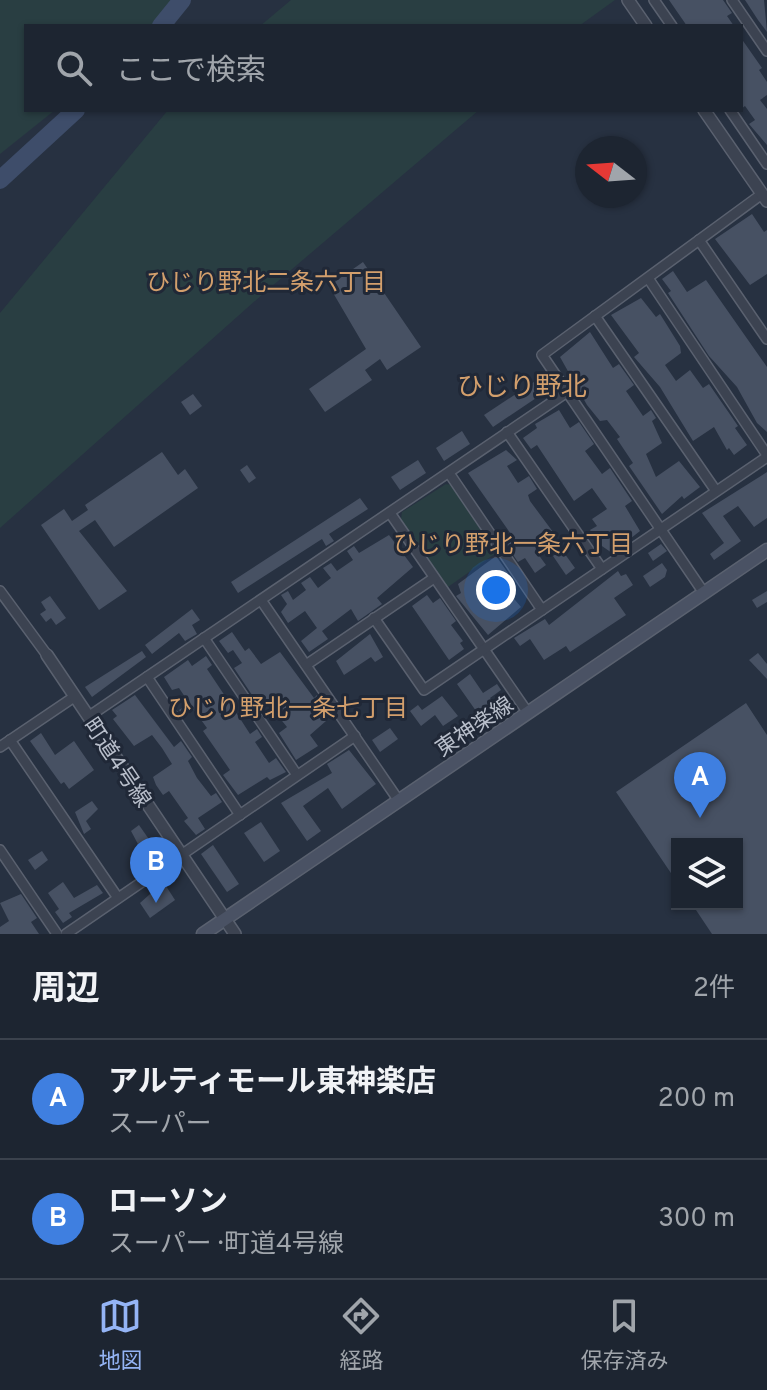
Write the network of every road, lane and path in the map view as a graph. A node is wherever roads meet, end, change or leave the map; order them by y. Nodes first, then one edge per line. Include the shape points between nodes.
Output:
1 (628, 0) edge
2 (654, 0) edge
3 (732, 0) edge
4 (645, 24) edge
5 (671, 24) edge
6 (767, 51) edge
7 (705, 112) edge
8 (731, 112) edge
9 (767, 166) edge
10 (761, 189) edge
11 (699, 240) junction
12 (648, 278) junction
13 (595, 316) junction
14 (767, 339) edge
15 (567, 392) junction
16 (507, 432) junction
17 (767, 456) edge
18 (449, 473) junction
19 (716, 491) junction
20 (390, 513) junction
21 (662, 530) junction
22 (767, 550) edge
23 (602, 569) junction
24 (434, 578) junction
25 (0, 591) edge
26 (704, 593) junction
27 (261, 600) junction
28 (542, 610) junction
29 (374, 618) junction
30 (204, 638) junction
31 (484, 650) junction
32 (47, 655) joint
33 (306, 665) junction
34 (147, 677) junction
35 (74, 697) junction
36 (528, 713) junction
37 (88, 717) junction
38 (355, 736) junction
39 (10, 740) junction
40 (0, 747) edge
41 (297, 775) junction
42 (399, 801) junction
43 (240, 815) junction
44 (0, 850) edge
45 (181, 854) junction
46 (118, 898) junction
47 (225, 919) junction
48 (57, 934) edge
49 (66, 934) edge
50 (203, 934) edge
51 (235, 934) edge

1 - 4 street
2 - 5 street
3 - 6 street
7 - 10 street
8 - 9 street
9 - 10 street
10 - 11 street
11 - 12 street
11 - 14 street
12 - 13 street
12 - 17 street
13 - 15 street via 542,355
13 - 19 street
15 - 16 street
15 - 21 street
16 - 18 street
16 - 23 street
17 - 19 street
18 - 20 street
18 - 28 street
19 - 21 street
20 - 24 street
20 - 27 street
21 - 23 street
21 - 26 street
22 - 26 main road, 東神楽線
23 - 28 street
24 - 29 street
24 - 31 street
25 - 32 street, 町道4号線
26 - 36 main road, 東神楽線
27 - 30 street
27 - 33 street
28 - 31 street
29 - 31 street via 424,690
29 - 33 street
30 - 34 street
30 - 41 street
31 - 36 street
32 - 35 street, 町道4号線
33 - 38 street
34 - 37 street
34 - 43 street
35 - 37 street, 町道4号線
35 - 39 street
36 - 42 main road, 東神楽線
37 - 45 street, 町道4号線
38 - 41 street
38 - 42 street
39 - 40 street
39 - 46 street
41 - 43 street
42 - 47 main road, 東神楽線
43 - 45 street
44 - 48 street
45 - 46 street
45 - 47 street, 町道4号線
46 - 49 street
47 - 50 main road, 東神楽線
47 - 51 street, 町道4号線

